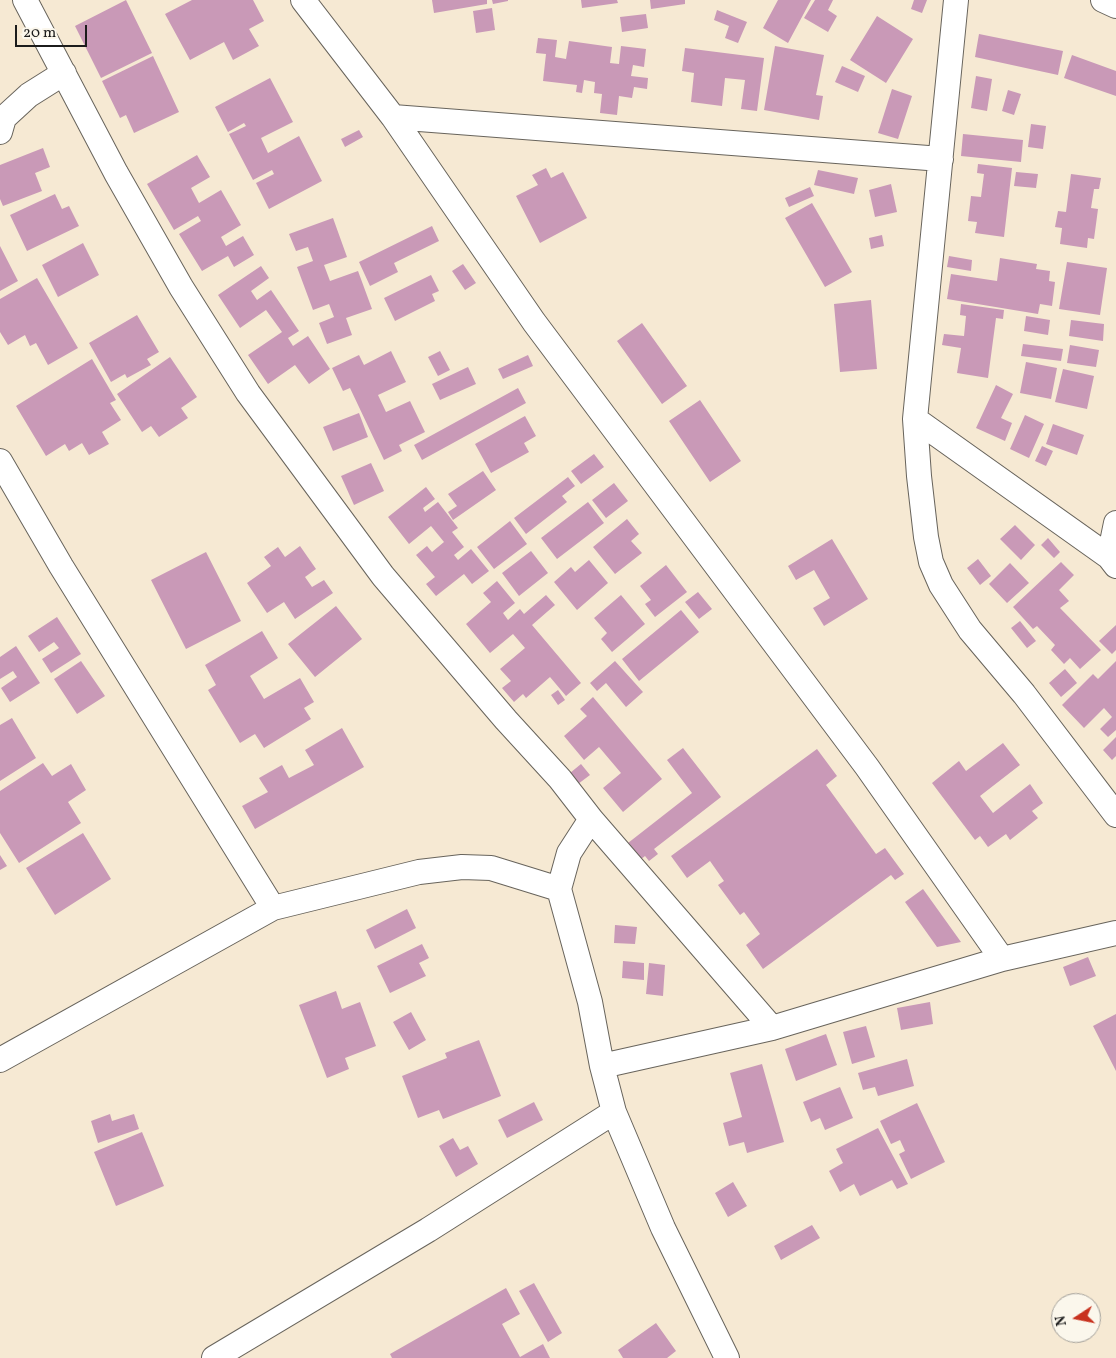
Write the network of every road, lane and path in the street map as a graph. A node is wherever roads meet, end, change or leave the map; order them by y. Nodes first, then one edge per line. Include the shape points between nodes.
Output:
1 (25, 0) edge
2 (303, 0) edge
3 (956, 0) edge
4 (1103, 0) edge
5 (1116, 6) edge
6 (64, 73) junction
7 (393, 117) junction
8 (0, 132) edge
9 (941, 159) junction
10 (915, 419) junction
11 (0, 462) edge
12 (1116, 523) edge
13 (1112, 561) edge
14 (1116, 816) edge
15 (591, 819) junction
16 (559, 889) junction
17 (272, 908) junction
18 (1116, 933) edge
19 (1002, 959) junction
20 (772, 1028) junction
21 (0, 1060) edge
22 (602, 1066) junction
23 (614, 1112) junction
24 (214, 1358) edge
25 (727, 1358) edge

1 - 6 street
2 - 7 street
3 - 9 street
4 - 5 street
6 - 8 street via 28,95 4,118
6 - 15 street via 181,287 254,401 384,576
7 - 9 street
7 - 19 street via 534,322 867,767
9 - 10 street
10 - 13 street
10 - 14 street via 926,537 931,562 941,585 970,630 1024,694
11 - 17 street
12 - 13 street
15 - 16 street via 568,852
15 - 20 street
16 - 17 street via 491,868 462,867 419,872
16 - 22 street via 590,1002
17 - 21 street
18 - 19 street
19 - 20 street
20 - 22 street
22 - 23 street
23 - 24 street via 428,1230
23 - 25 street via 663,1228

